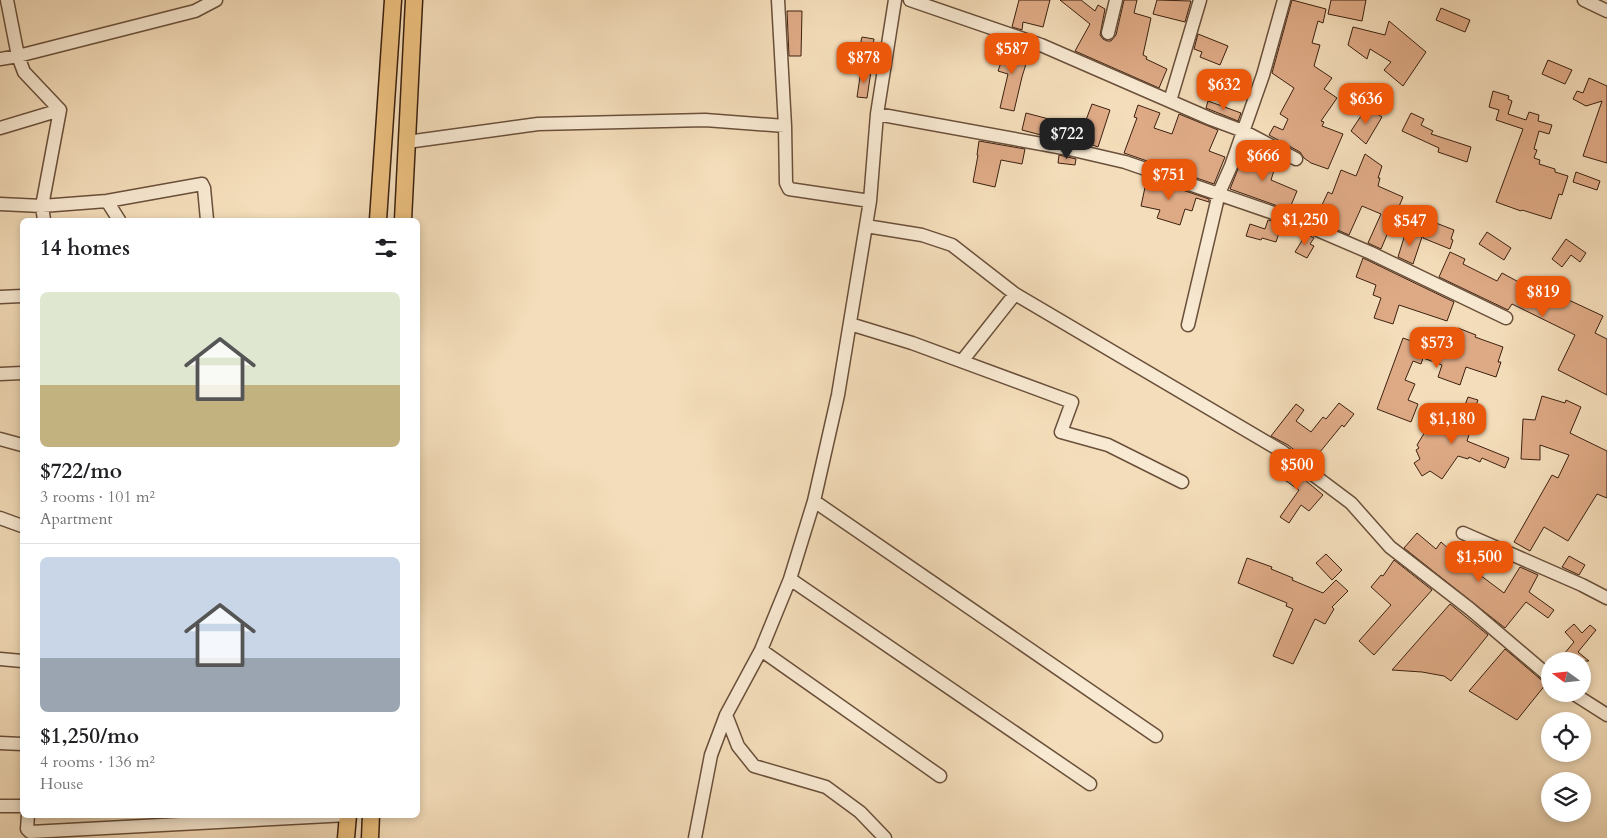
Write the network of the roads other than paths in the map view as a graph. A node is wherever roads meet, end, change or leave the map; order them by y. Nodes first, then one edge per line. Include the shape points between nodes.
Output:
1 (7, 0) edge
2 (216, 0) edge
3 (393, 0) edge
4 (778, 0) edge
5 (895, 0) edge
6 (910, 0) edge
7 (1116, 0) edge
8 (1200, 0) edge
9 (1284, 0) edge
10 (1584, 0) edge
11 (413, 8) edge
12 (1607, 11) edge
13 (391, 17) junction
14 (1108, 33) dead end
15 (18, 56) junction
16 (0, 59) edge
17 (1170, 101) junction
18 (60, 110) junction
19 (877, 114) junction
20 (785, 126) junction
21 (0, 128) edge
22 (1243, 131) junction
23 (407, 142) junction
24 (1296, 159) dead end
25 (1219, 193) junction
26 (107, 201) junction
27 (870, 201) junction
28 (0, 204) edge
29 (42, 206) junction
30 (44, 218) edge
31 (118, 218) edge
32 (207, 218) edge
33 (378, 218) edge
34 (403, 218) edge
35 (866, 226) junction
36 (1015, 294) junction
37 (20, 296) edge
38 (0, 297) edge
39 (1506, 318) dead end
40 (850, 324) junction
41 (1188, 325) dead end
42 (962, 361) junction
43 (20, 373) edge
44 (0, 374) edge
45 (0, 439) edge
46 (20, 444) edge
47 (1182, 482) dead end
48 (814, 501) junction
49 (0, 518) edge
50 (20, 525) edge
51 (1464, 532) dead end
52 (790, 579) junction
53 (1607, 598) edge
54 (761, 650) junction
55 (0, 659) edge
56 (20, 661) edge
57 (1541, 670) edge
58 (1586, 702) edge
59 (726, 715) junction
60 (1607, 716) edge
61 (1156, 736) dead end
62 (0, 743) edge
63 (20, 744) edge
64 (940, 776) dead end
65 (1090, 784) dead end
66 (0, 806) edge
67 (20, 806) edge
68 (28, 818) edge
69 (292, 818) edge
70 (348, 818) edge
71 (371, 818) edge
72 (346, 838) edge
73 (370, 838) edge
74 (696, 838) edge
75 (885, 838) edge

1 - 15 street
2 - 15 street via 194,11
3 - 13 main road
4 - 20 street
5 - 19 street
6 - 17 street via 1041,45
7 - 14 street
8 - 17 street
9 - 22 street
10 - 12 street
11 - 13 main road via 397,8
11 - 23 main road
13 - 33 main road
15 - 16 street
15 - 18 street via 24,72
17 - 22 street
18 - 21 street
18 - 29 street
19 - 25 street via 1069,149 1125,162
19 - 27 street
20 - 23 street via 705,120 538,124
20 - 27 street via 786,183 789,189
22 - 24 street
22 - 25 street
23 - 34 main road
25 - 39 street via 1371,253
25 - 41 street
26 - 29 street
26 - 31 street
26 - 32 street via 202,184
27 - 35 street
28 - 29 street
29 - 30 street
35 - 36 street via 922,235 952,245
35 - 40 street
36 - 42 street
36 - 57 street via 1283,452 1351,503 1390,547 1470,609
37 - 38 street
40 - 42 street
40 - 48 street
42 - 47 street via 1072,402 1061,432 1108,445
43 - 44 street
45 - 46 street
48 - 52 street
48 - 61 street
49 - 50 street
51 - 53 street
52 - 54 street
52 - 65 street
54 - 59 street
54 - 64 street
55 - 56 street
58 - 60 street
59 - 74 street via 711,755
59 - 75 street via 738,746 754,766 826,787 860,812
62 - 63 street
66 - 67 street
68 - 69 street via 30,832
70 - 72 main road
71 - 73 main road

